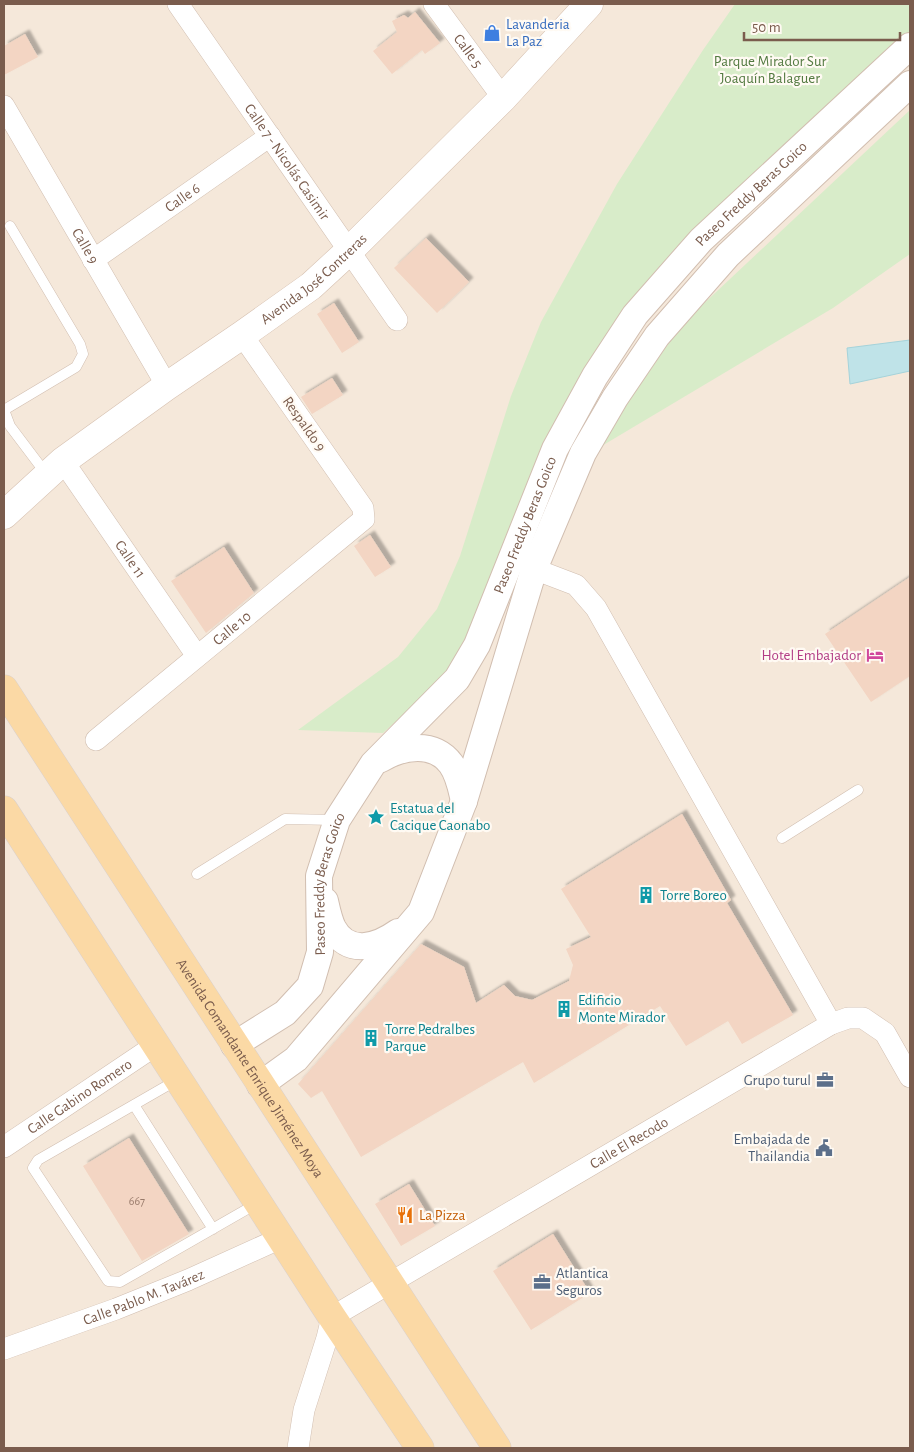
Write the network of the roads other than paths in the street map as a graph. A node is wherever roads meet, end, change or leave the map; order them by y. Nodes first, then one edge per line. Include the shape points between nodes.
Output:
1 (178, 4) edge
2 (434, 4) edge
3 (589, 4) edge
4 (910, 46) edge
5 (910, 84) edge
6 (503, 98) junction
7 (4, 106) edge
8 (270, 136) junction
9 (10, 226) dead end
10 (350, 251) junction
11 (94, 260) junction
12 (397, 320) dead end
13 (242, 335) junction
14 (167, 386) junction
15 (4, 411) edge
16 (55, 468) junction
17 (365, 513) joint
18 (4, 515) edge
19 (534, 569) junction
20 (197, 656) junction
21 (4, 689) edge
22 (96, 740) dead end
23 (373, 764) junction
24 (858, 790) dead end
25 (464, 801) junction
26 (4, 810) edge
27 (336, 820) junction
28 (782, 838) dead end
29 (197, 874) dead end
30 (319, 876) junction
31 (420, 912) junction
32 (831, 1024) junction
33 (234, 1044) junction
34 (156, 1045) junction
35 (910, 1078) edge
36 (178, 1079) junction
37 (260, 1085) junction
38 (134, 1105) junction
39 (4, 1147) edge
40 (258, 1203) junction
41 (213, 1229) junction
42 (281, 1238) junction
43 (389, 1283) junction
44 (332, 1317) junction
45 (4, 1349) edge
46 (298, 1448) edge
47 (420, 1448) edge
48 (497, 1448) edge

1 - 8 street, Calle 7 - Nicolás Casimir
2 - 6 street, Calle 5
3 - 6 main road, Avenida José Contreras
4 - 23 street, Paseo Freddy Beras Goico via 701,240 635,315 595,376 555,449 478,645 457,679
5 - 19 street, Paseo Freddy Beras Goico via 728,255 657,336 614,398 583,453
6 - 10 main road, Avenida José Contreras
7 - 11 street, Calle 9
8 - 10 street, Calle 7 - Nicolás Casimir
8 - 11 street, Calle 6
9 - 15 lane via 83,354 76,366
10 - 12 street, Calle 7 - Nicolás Casimir
10 - 13 main road, Avenida José Contreras via 311,286
11 - 14 street, Calle 9
13 - 14 main road, Avenida José Contreras
13 - 17 street, Respaldo 9
14 - 16 main road, Avenida José Contreras
15 - 16 lane via 10,426
16 - 18 main road, Avenida José Contreras
16 - 20 street, Calle 11
17 - 20 street, Calle 10 via 364,518
19 - 25 street, Paseo Freddy Beras Goico
19 - 32 street via 576,585 596,608
20 - 22 street, Calle 10
21 - 33 main road, Avenida Comandante Enrique Jiménez Moya
23 - 25 street via 403,749 430,749 450,763
23 - 27 street, Paseo Freddy Beras Goico
24 - 28 lane
25 - 31 street, Paseo Freddy Beras Goico
26 - 34 main road
27 - 29 lane via 284,819
27 - 30 street, Paseo Freddy Beras Goico
30 - 31 street via 334,929 350,944 379,944
30 - 33 street, Paseo Freddy Beras Goico via 320,952 310,986 285,1013
31 - 37 street, Paseo Freddy Beras Goico via 296,1059
32 - 35 street, Calle El Recodo via 848,1018 863,1018 885,1032
32 - 43 street, Calle El Recodo
33 - 37 main road, Avenida Comandante Enrique Jiménez Moya
34 - 36 main road
34 - 39 street, Calle Gabino Romero
36 - 38 lane
36 - 40 main road
37 - 43 main road, Avenida Comandante Enrique Jiménez Moya
38 - 41 lane
38 - 41 lane via 38,1160 32,1168 108,1281 120,1282
40 - 41 lane
40 - 42 main road
42 - 44 main road
42 - 45 street, Calle Pablo M. Tavárez via 116,1309
43 - 44 street, Calle El Recodo
43 - 48 main road, Avenida Comandante Enrique Jiménez Moya
44 - 46 street via 304,1410
44 - 47 main road

